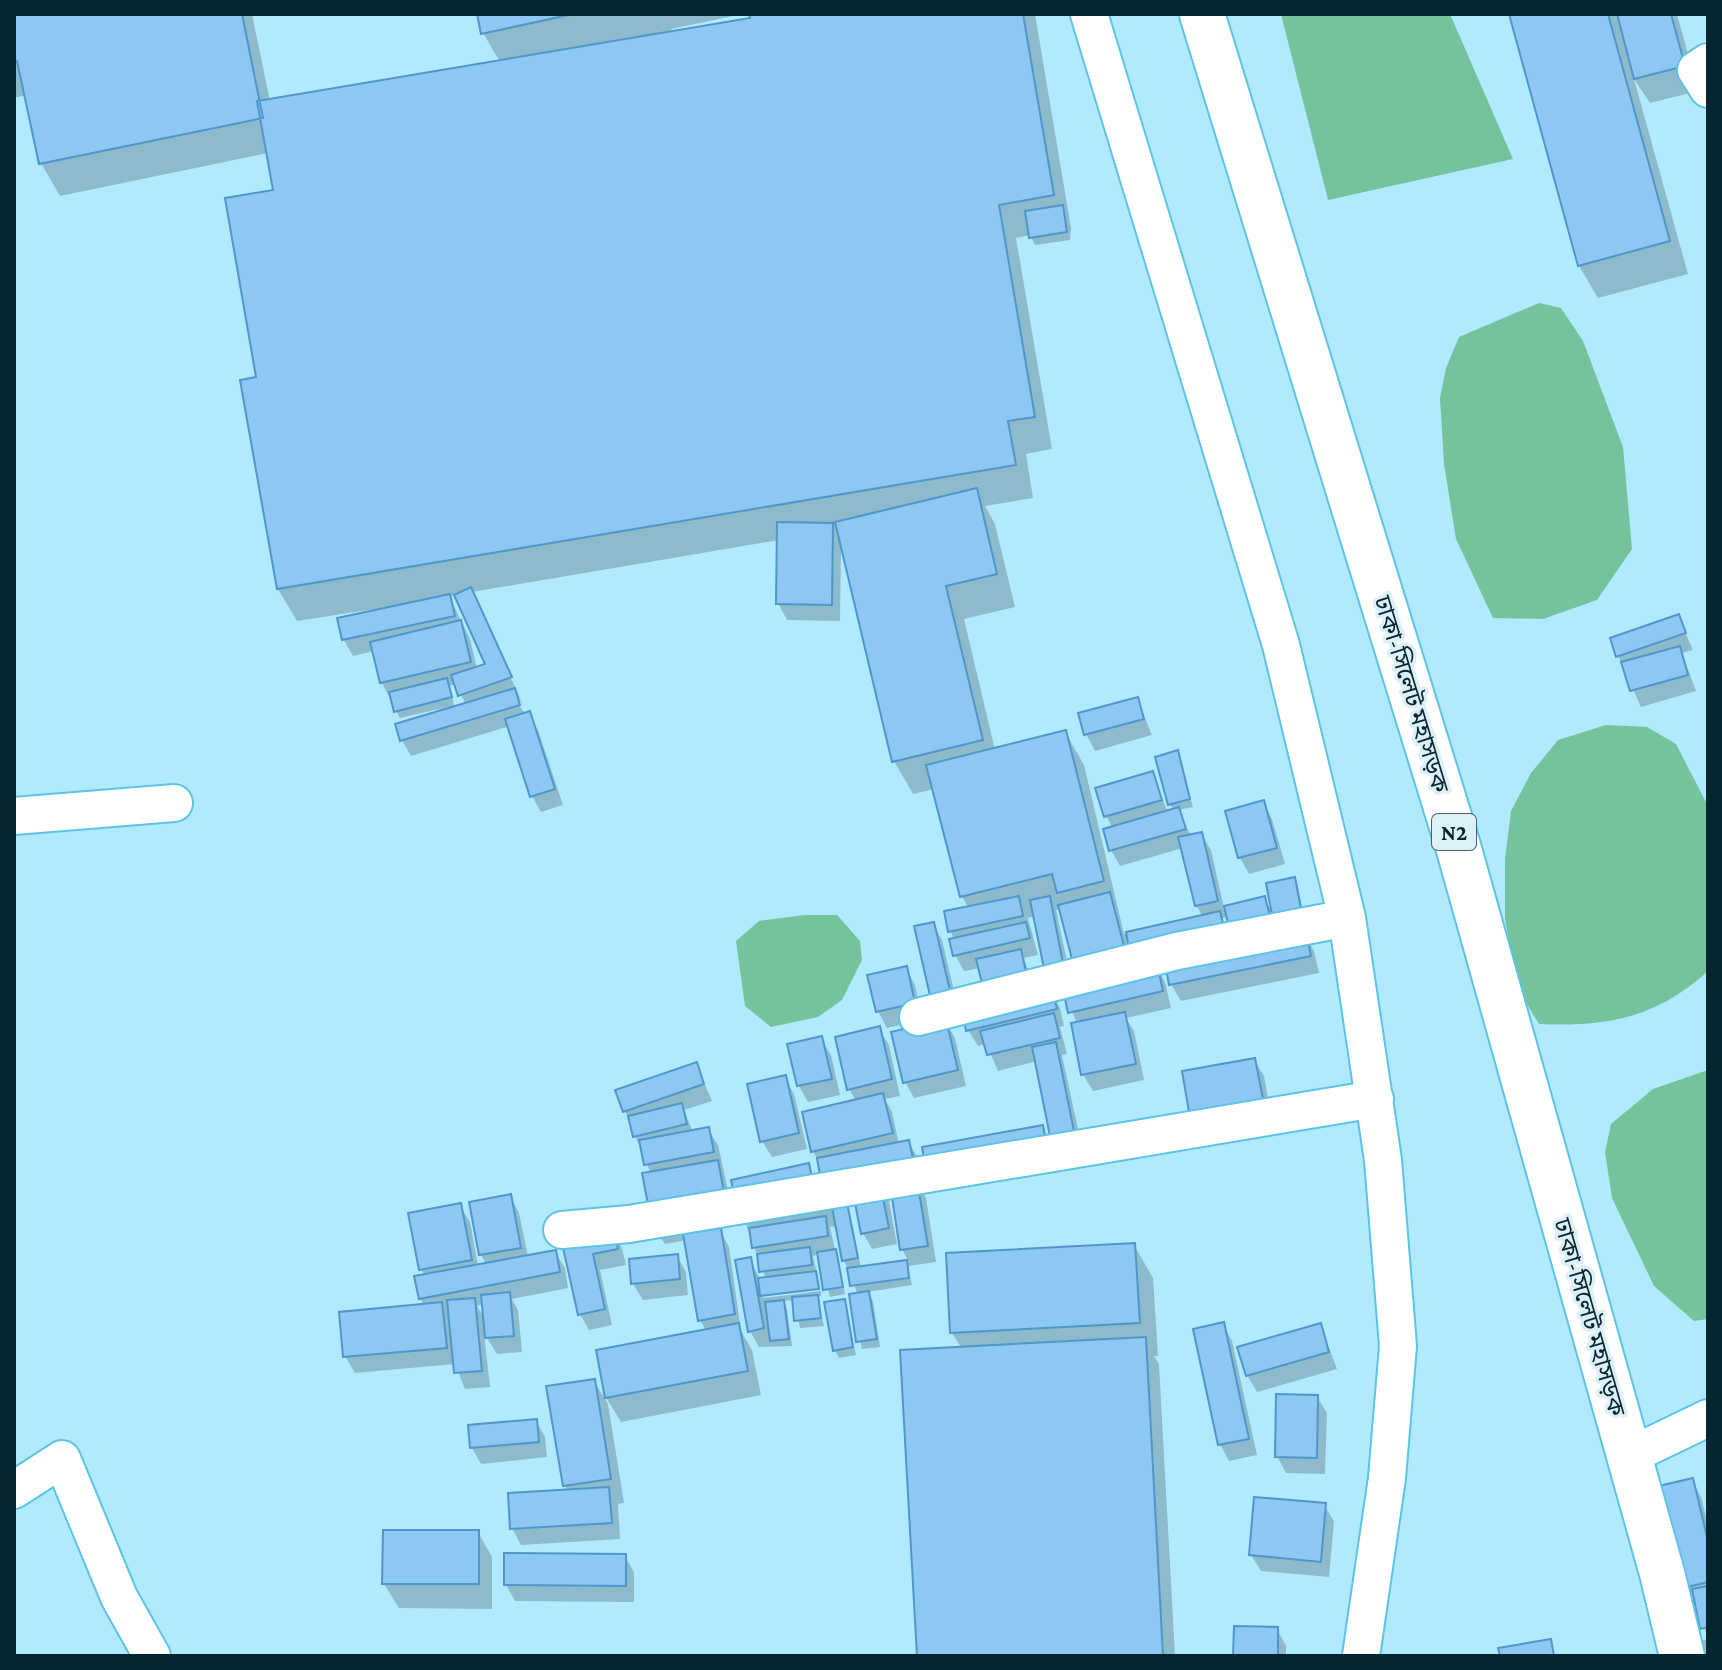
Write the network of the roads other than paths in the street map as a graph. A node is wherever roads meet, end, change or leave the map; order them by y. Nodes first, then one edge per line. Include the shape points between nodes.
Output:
1 (1089, 14) edge
2 (1202, 14) edge
3 (1708, 62) edge
4 (1708, 89) edge
5 (174, 803) dead end
6 (14, 816) edge
7 (1347, 918) junction
8 (918, 1017) dead end
9 (1375, 1099) junction
10 (562, 1230) dead end
11 (1708, 1418) edge
12 (1629, 1456) junction
13 (14, 1490) edge
14 (152, 1656) edge
15 (1361, 1656) edge
16 (1682, 1656) edge

1 - 7 street via 1281,645
2 - 12 highway, ঢাকা-সিলেট মহাসড়ক / N2 via 1453,831
3 - 4 street via 1696,70
5 - 6 street
7 - 8 street via 1177,951
7 - 9 street
9 - 10 street via 629,1224
9 - 15 street via 1398,1346 1387,1478
11 - 12 street
12 - 16 highway, ঢাকা-সিলেট মহাসড়ক / N2
13 - 14 street via 62,1459 119,1597

